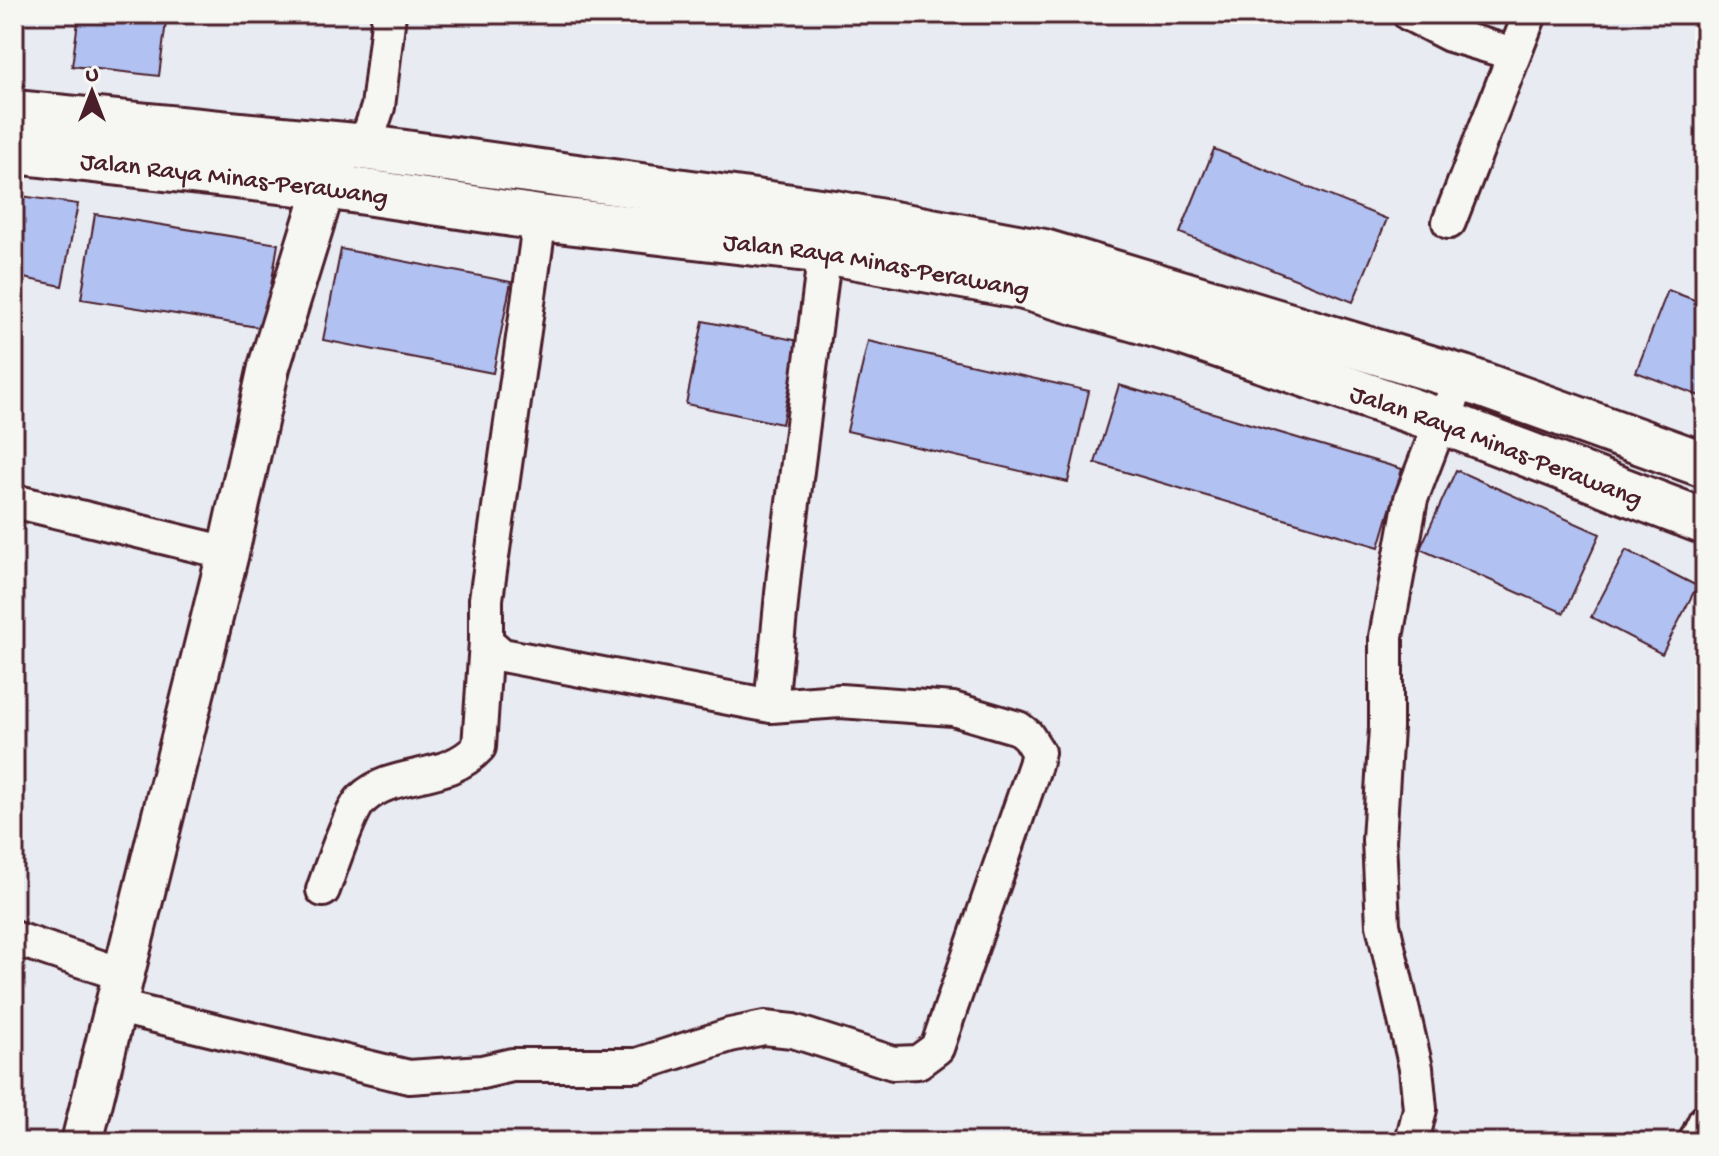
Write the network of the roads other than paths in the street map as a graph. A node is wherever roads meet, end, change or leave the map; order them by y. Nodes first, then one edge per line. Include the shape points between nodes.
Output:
1 (389, 14) edge
2 (1409, 14) edge
3 (1530, 14) edge
4 (1514, 54) junction
5 (14, 113) edge
6 (355, 146) junction
7 (14, 151) edge
8 (325, 186) junction
9 (540, 218) junction
10 (1449, 222) dead end
11 (825, 251) junction
12 (1463, 378) junction
13 (1441, 421) junction
14 (1705, 465) edge
15 (14, 501) edge
16 (1705, 522) edge
17 (228, 553) junction
18 (486, 641) junction
19 (771, 706) junction
20 (323, 890) dead end
21 (14, 938) edge
22 (117, 990) junction
23 (1705, 1121) edge
24 (82, 1142) edge
25 (1412, 1142) edge
26 (1695, 1142) edge

1 - 6 street via 378,107 370,131
2 - 4 street via 1450,35
3 - 4 street
4 - 10 street
5 - 6 main road, Jalan Raya Minas-Perawang
6 - 8 street
6 - 12 main road, Jalan Raya Minas-Perawang via 834,213 1044,252
7 - 8 main road, Jalan Raya Minas-Perawang
8 - 9 main road, Jalan Raya Minas-Perawang
8 - 17 street via 269,367
9 - 11 main road, Jalan Raya Minas-Perawang
9 - 18 street via 486,599
11 - 13 main road, Jalan Raya Minas-Perawang via 1024,287 1184,333
11 - 19 street
12 - 13 street
12 - 14 main road, Jalan Raya Minas-Perawang
13 - 16 main road, Jalan Raya Minas-Perawang
13 - 25 street via 1411,499 1386,637 1379,840 1383,925 1416,1068 1420,1109
15 - 17 street
17 - 22 street
18 - 19 street via 502,655
18 - 20 street via 479,747 453,767 375,789 359,801
19 - 22 street via 840,701 953,709 1018,728 1038,752 937,1048 918,1062 893,1063 793,1031 764,1028 637,1065 512,1065 409,1077
21 - 22 street
22 - 24 street
23 - 26 street

